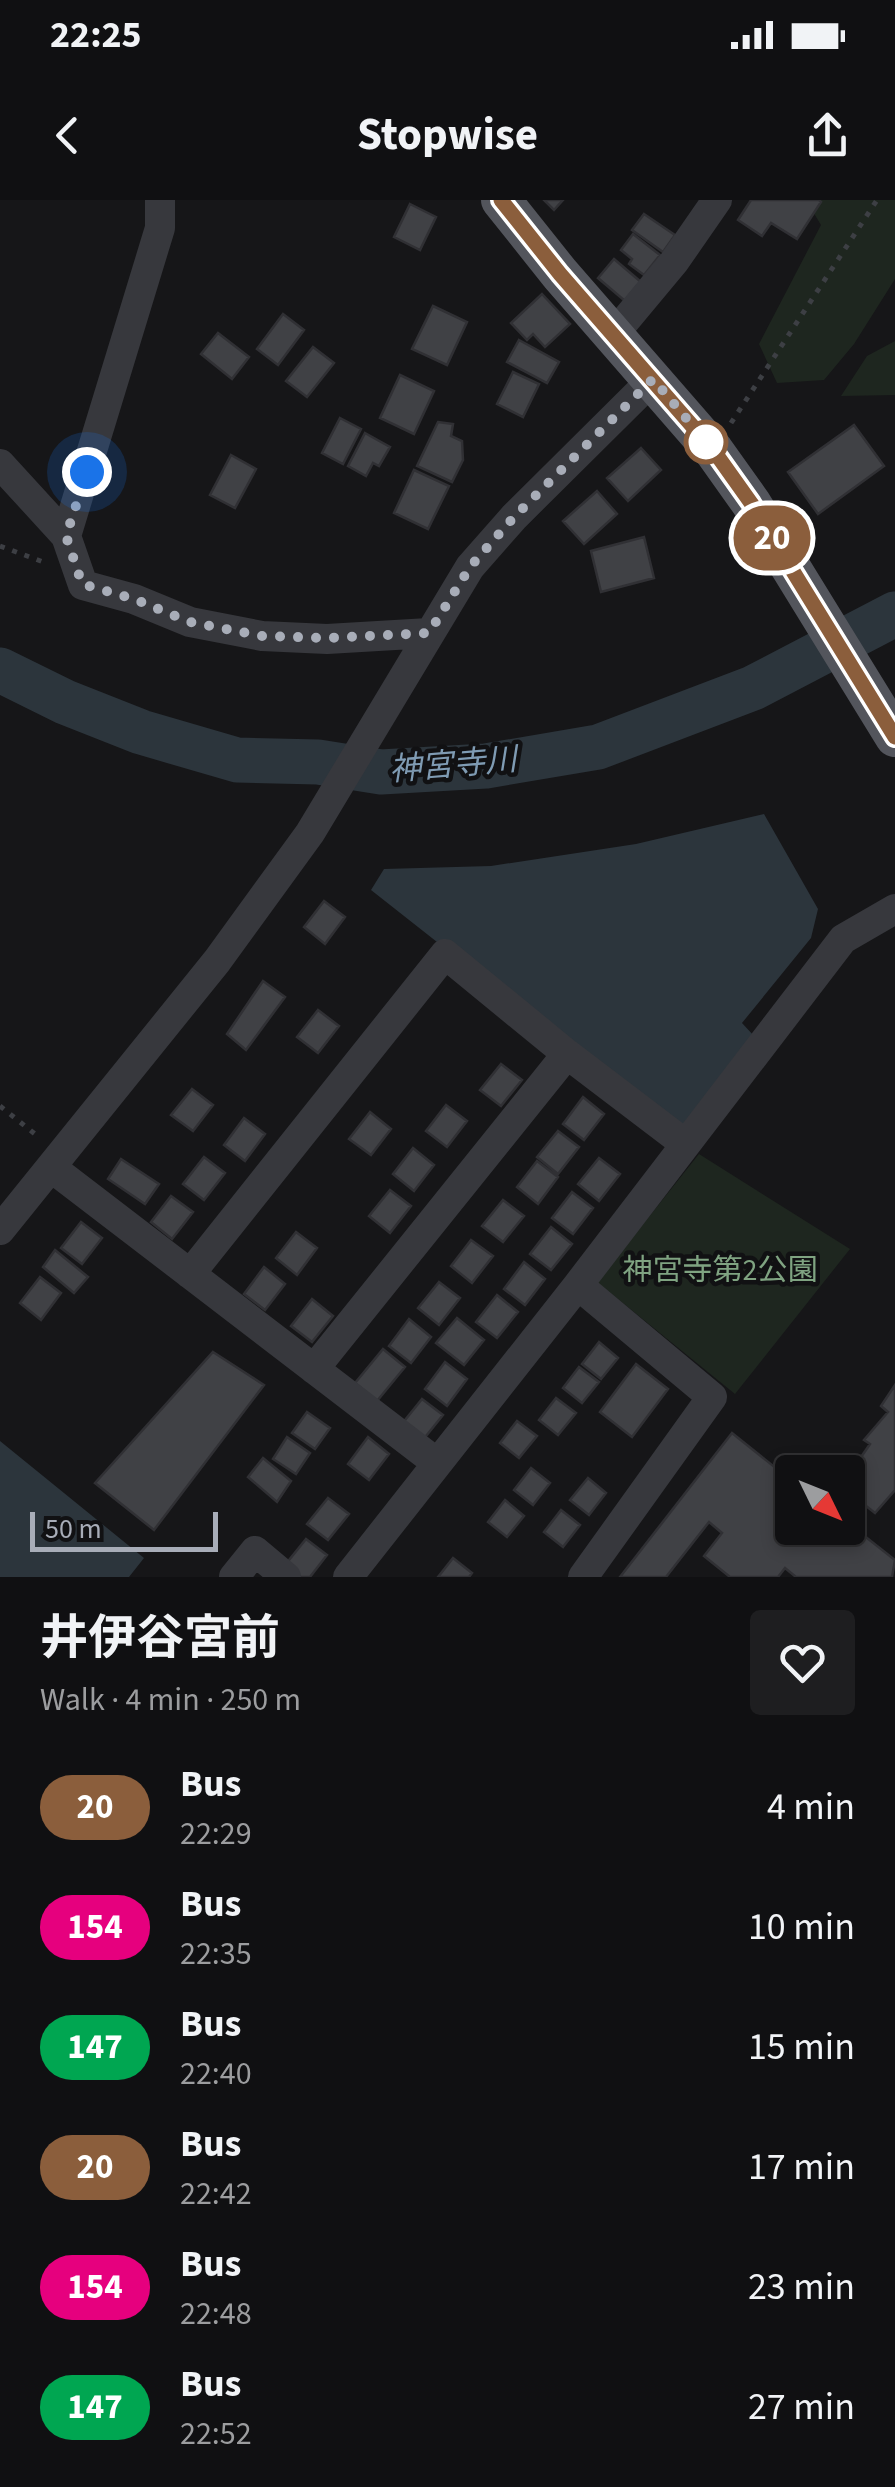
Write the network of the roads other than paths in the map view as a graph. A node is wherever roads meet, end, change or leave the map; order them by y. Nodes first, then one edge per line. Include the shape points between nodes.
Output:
1 (160, 200) edge
2 (501, 200) edge
3 (717, 200) edge
4 (614, 334) junction
5 (653, 379) junction
6 (0, 464) edge
7 (70, 549) junction
8 (423, 643) junction
9 (890, 728) edge
10 (895, 908) edge
11 (568, 1054) junction
12 (684, 1143) junction
13 (57, 1162) junction
14 (0, 1230) edge
15 (190, 1274) junction
16 (578, 1285) junction
17 (314, 1368) junction
18 (437, 1463) junction
19 (234, 1577) edge
20 (286, 1577) edge
21 (348, 1577) edge
22 (583, 1577) edge

1 - 7 street via 160,228
2 - 4 main road
3 - 4 street
4 - 5 main road
5 - 8 street via 503,529 470,567
5 - 9 main road via 714,451
6 - 7 street
7 - 8 street via 82,584 190,622 262,636
8 - 13 street via 310,833
10 - 12 street via 843,939
11 - 12 street
11 - 15 street via 446,954
11 - 17 street
12 - 16 street
13 - 14 street
13 - 15 street
15 - 17 street
16 - 18 street
16 - 22 street via 712,1397
17 - 18 street
18 - 21 street
19 - 20 street via 254,1551

